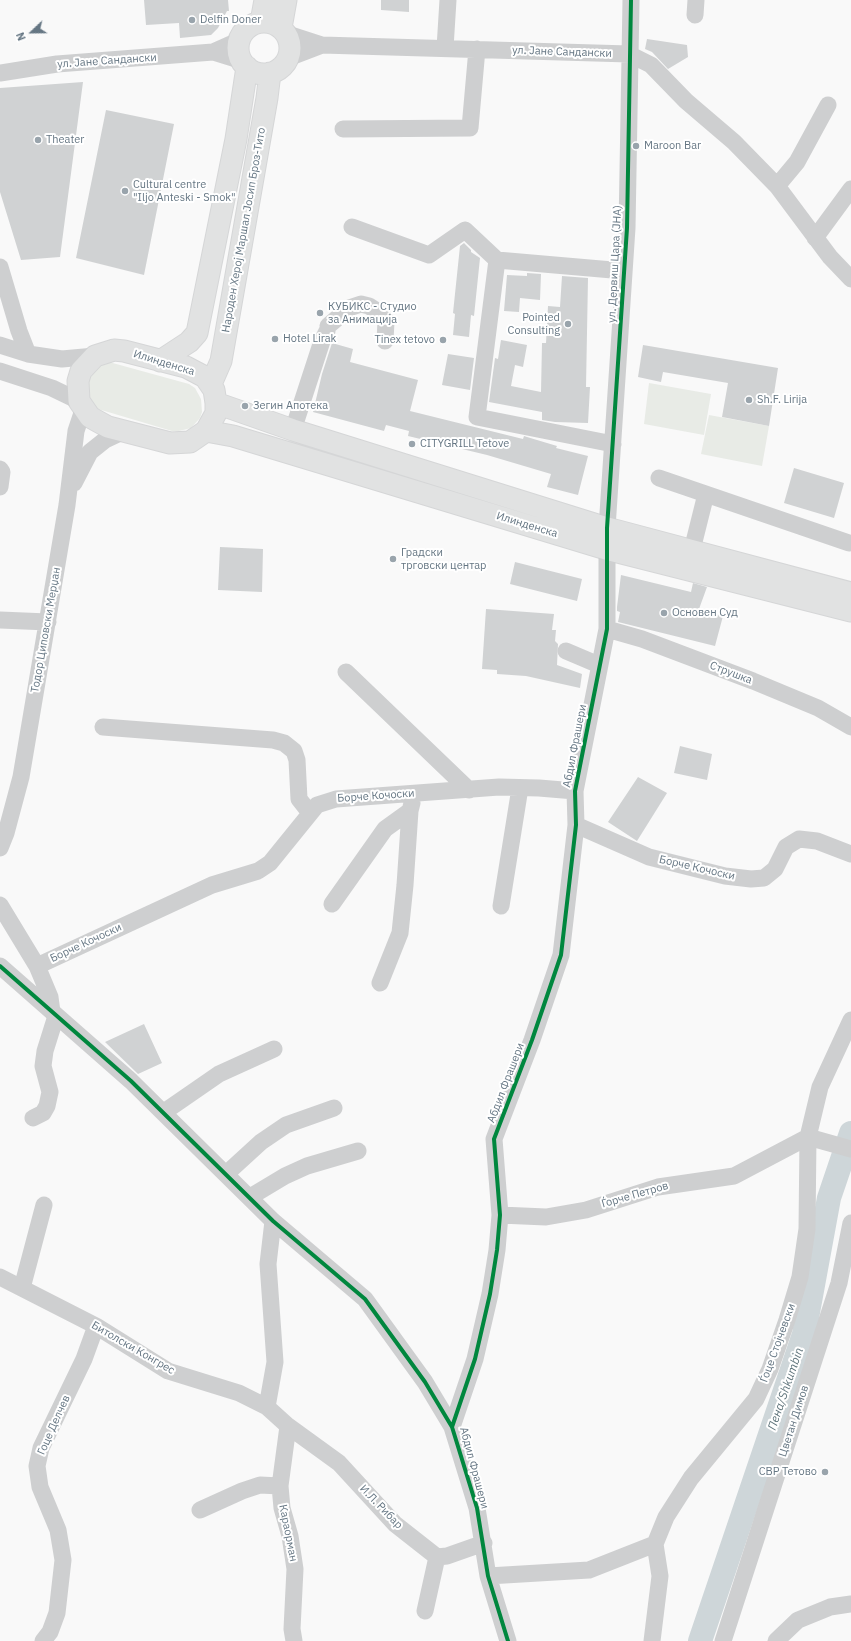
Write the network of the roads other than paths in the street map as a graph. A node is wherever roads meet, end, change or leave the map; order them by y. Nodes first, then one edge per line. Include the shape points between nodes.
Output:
1 (265, 0) edge
2 (286, 0) edge
3 (448, 0) edge
4 (631, 0) edge
5 (261, 22) junction
6 (283, 30) junction
7 (240, 40) junction
8 (322, 45) junction
9 (445, 48) junction
10 (477, 49) junction
11 (213, 52) junction
12 (629, 54) junction
13 (288, 58) junction
14 (244, 64) junction
15 (0, 73) edge
16 (270, 73) junction
17 (828, 105) dead end
18 (343, 128) dead end
19 (777, 186) junction
20 (851, 189) edge
21 (352, 227) dead end
22 (814, 238) junction
23 (497, 260) junction
24 (0, 267) edge
25 (624, 271) junction
26 (851, 279) edge
27 (386, 341) dead end
28 (0, 345) edge
29 (28, 354) junction
30 (95, 356) junction
31 (160, 360) junction
32 (0, 371) edge
33 (214, 394) junction
34 (81, 405) junction
35 (293, 430) junction
36 (124, 431) junction
37 (206, 431) junction
38 (612, 444) junction
39 (0, 469) edge
40 (659, 478) dead end
41 (0, 487) edge
42 (706, 494) junction
43 (68, 496) junction
44 (607, 528) junction
45 (849, 543) dead end
46 (606, 549) junction
47 (692, 550) junction
48 (851, 593) edge
49 (851, 611) edge
50 (0, 620) edge
51 (48, 622) junction
52 (607, 629) junction
53 (566, 651) dead end
54 (598, 665) junction
55 (346, 672) dead end
56 (103, 727) dead end
57 (851, 727) edge
58 (520, 788) junction
59 (469, 790) junction
60 (575, 791) junction
61 (414, 793) junction
62 (410, 811) junction
63 (310, 813) junction
64 (576, 825) junction
65 (0, 848) edge
66 (851, 854) edge
67 (332, 904) dead end
68 (0, 905) edge
69 (501, 906) dead end
70 (0, 966) edge
71 (37, 966) junction
72 (380, 983) dead end
73 (54, 1014) junction
74 (851, 1020) edge
75 (274, 1049) dead end
76 (334, 1108) dead end
77 (164, 1112) junction
78 (33, 1118) dead end
79 (814, 1139) junction
80 (851, 1149) edge
81 (358, 1151) dead end
82 (226, 1174) junction
83 (250, 1197) junction
84 (44, 1205) dead end
85 (500, 1215) junction
86 (273, 1221) junction
87 (851, 1223) edge
88 (0, 1277) edge
89 (22, 1288) junction
90 (96, 1326) junction
91 (267, 1407) junction
92 (288, 1426) junction
93 (452, 1427) junction
94 (280, 1486) junction
95 (200, 1510) dead end
96 (484, 1543) junction
97 (655, 1544) junction
98 (437, 1556) junction
99 (488, 1576) junction
100 (851, 1604) edge
101 (425, 1611) dead end
102 (43, 1641) edge
103 (294, 1641) edge
104 (508, 1641) edge
105 (652, 1641) edge
106 (723, 1641) edge
107 (776, 1641) edge

1 - 5 main road
2 - 6 main road
3 - 9 street
4 - 12 street, ул. Дервиш Цара (ЈНА)
5 - 6 main road via 268,22
5 - 7 main road via 248,28
6 - 8 street
6 - 13 main road via 289,40
7 - 11 street
7 - 14 main road via 239,54
8 - 9 street, ул. Јане Сандански
8 - 13 street
9 - 10 street, ул. Јане Сандански
10 - 12 street, ул. Јане Сандански
10 - 18 street via 470,128
11 - 14 street
11 - 15 street, ул. Јане Сандански via 57,64
12 - 19 street, ул. Јане Сандански via 651,65
12 - 25 street, ул. Дервиш Цара (ЈНА) via 627,228
13 - 16 main road via 284,65
14 - 16 main road via 257,73
14 - 31 main road via 236,139 197,333 189,342
16 - 33 main road, Народен Херој Маршал Јосип Броз-Тито
17 - 19 street via 797,162
19 - 22 street, ул. Јане Сандански
20 - 22 street
21 - 23 street via 429,255 465,230
22 - 26 street, ул. Јане Сандански
23 - 25 street
23 - 38 street via 477,417
24 - 29 street
25 - 38 street, ул. Дервиш Цара (ЈНА)
27 - 35 street via 386,321 380,312 361,304 349,308 327,328
28 - 29 street, Илинденска
29 - 30 street, Илинденска via 62,359
30 - 31 main road, Илинденска via 114,350
30 - 34 main road via 82,371 78,381
31 - 33 main road, Илинденска via 195,371
32 - 34 street via 52,388
33 - 35 main road, Илинденска
33 - 37 main road via 216,413
34 - 36 main road via 98,423
34 - 43 street, Тодор Циповски Мерџан
35 - 44 main road, Илинденска
36 - 37 main road via 180,444 199,438
36 - 43 street via 105,440 90,452
37 - 46 main road, Илинденска via 233,436
38 - 44 street, ул. Дервиш Цара (ЈНА)
39 - 41 street
40 - 42 street
42 - 45 street
42 - 47 street
43 - 51 street, Тодор Циповски Мерџан
44 - 46 street, ул. Дервиш Цара (ЈНА)
44 - 47 main road, Илинденска
46 - 49 main road, Илинденска
46 - 52 street, Абдил Фрашери
47 - 48 main road, Илинденска
50 - 51 street
51 - 65 street, Тодор Циповски Мерџан via 21,777
52 - 54 street, Абдил Фрашери
52 - 57 street, Струшка via 642,639 754,681 818,708
53 - 54 street
54 - 60 street, Абдил Фрашери
55 - 59 street
56 - 63 street via 273,740 284,743 294,750 299,799
58 - 59 street, Борче Кочоски
58 - 60 street, Борче Кочоски
58 - 69 street
59 - 61 street, Борче Кочоски
60 - 64 street, Абдил Фрашери
61 - 62 street
61 - 63 street, Борче Кочоски via 336,798 317,806
62 - 67 street via 385,829
62 - 72 street via 400,933
63 - 71 street, Борче Кочоски via 270,863 258,871 212,885
64 - 66 street, Борче Кочоски via 649,856 725,876 751,879 764,878 775,869 786,847 799,839 817,841
64 - 85 street, Абдил Фрашери via 561,955 494,1139
68 - 71 street
70 - 73 street
71 - 73 street via 50,996
73 - 77 street
73 - 78 street via 43,1066 50,1092 43,1113
74 - 79 street, Ѓоце Стојчевски via 820,1087
75 - 77 street via 219,1074
76 - 82 street via 286,1125 261,1142
77 - 82 street
79 - 80 street
79 - 85 street, Ѓорче Петров via 734,1176 658,1187 586,1210 546,1217
79 - 97 street, Ѓоце Стојчевски via 807,1229 800,1277 770,1369 756,1399 692,1478 666,1517
81 - 83 street via 307,1166
82 - 83 street
83 - 86 street
84 - 89 street
85 - 93 street, Абдил Фрашери via 489,1301 475,1359
86 - 91 street via 268,1264 275,1362
86 - 93 street via 365,1299 425,1382
87 - 106 street, Цветан Димов via 839,1284
88 - 89 street, Битолски Конгрес
89 - 90 street, Битолски Конгрес
90 - 91 street, Битолски Конгрес via 168,1371 239,1393
90 - 102 street, Гоце Делчев via 84,1360 41,1448 37,1466 40,1487 58,1530 63,1560 57,1613 50,1632
91 - 92 street, Битолски Конгрес
92 - 94 street, Караорман
92 - 98 street, И.Л. Рибар via 339,1463 395,1524
93 - 96 street, Абдил Фрашери
94 - 95 street via 260,1486 242,1491
94 - 103 street, Караорман via 295,1569 292,1629
96 - 98 street via 447,1556
96 - 99 street, Абдил Фрашери
97 - 99 street via 589,1570
97 - 105 street via 660,1576
98 - 101 street
99 - 104 street, Абдил Фрашери
100 - 107 street via 830,1607 798,1620

